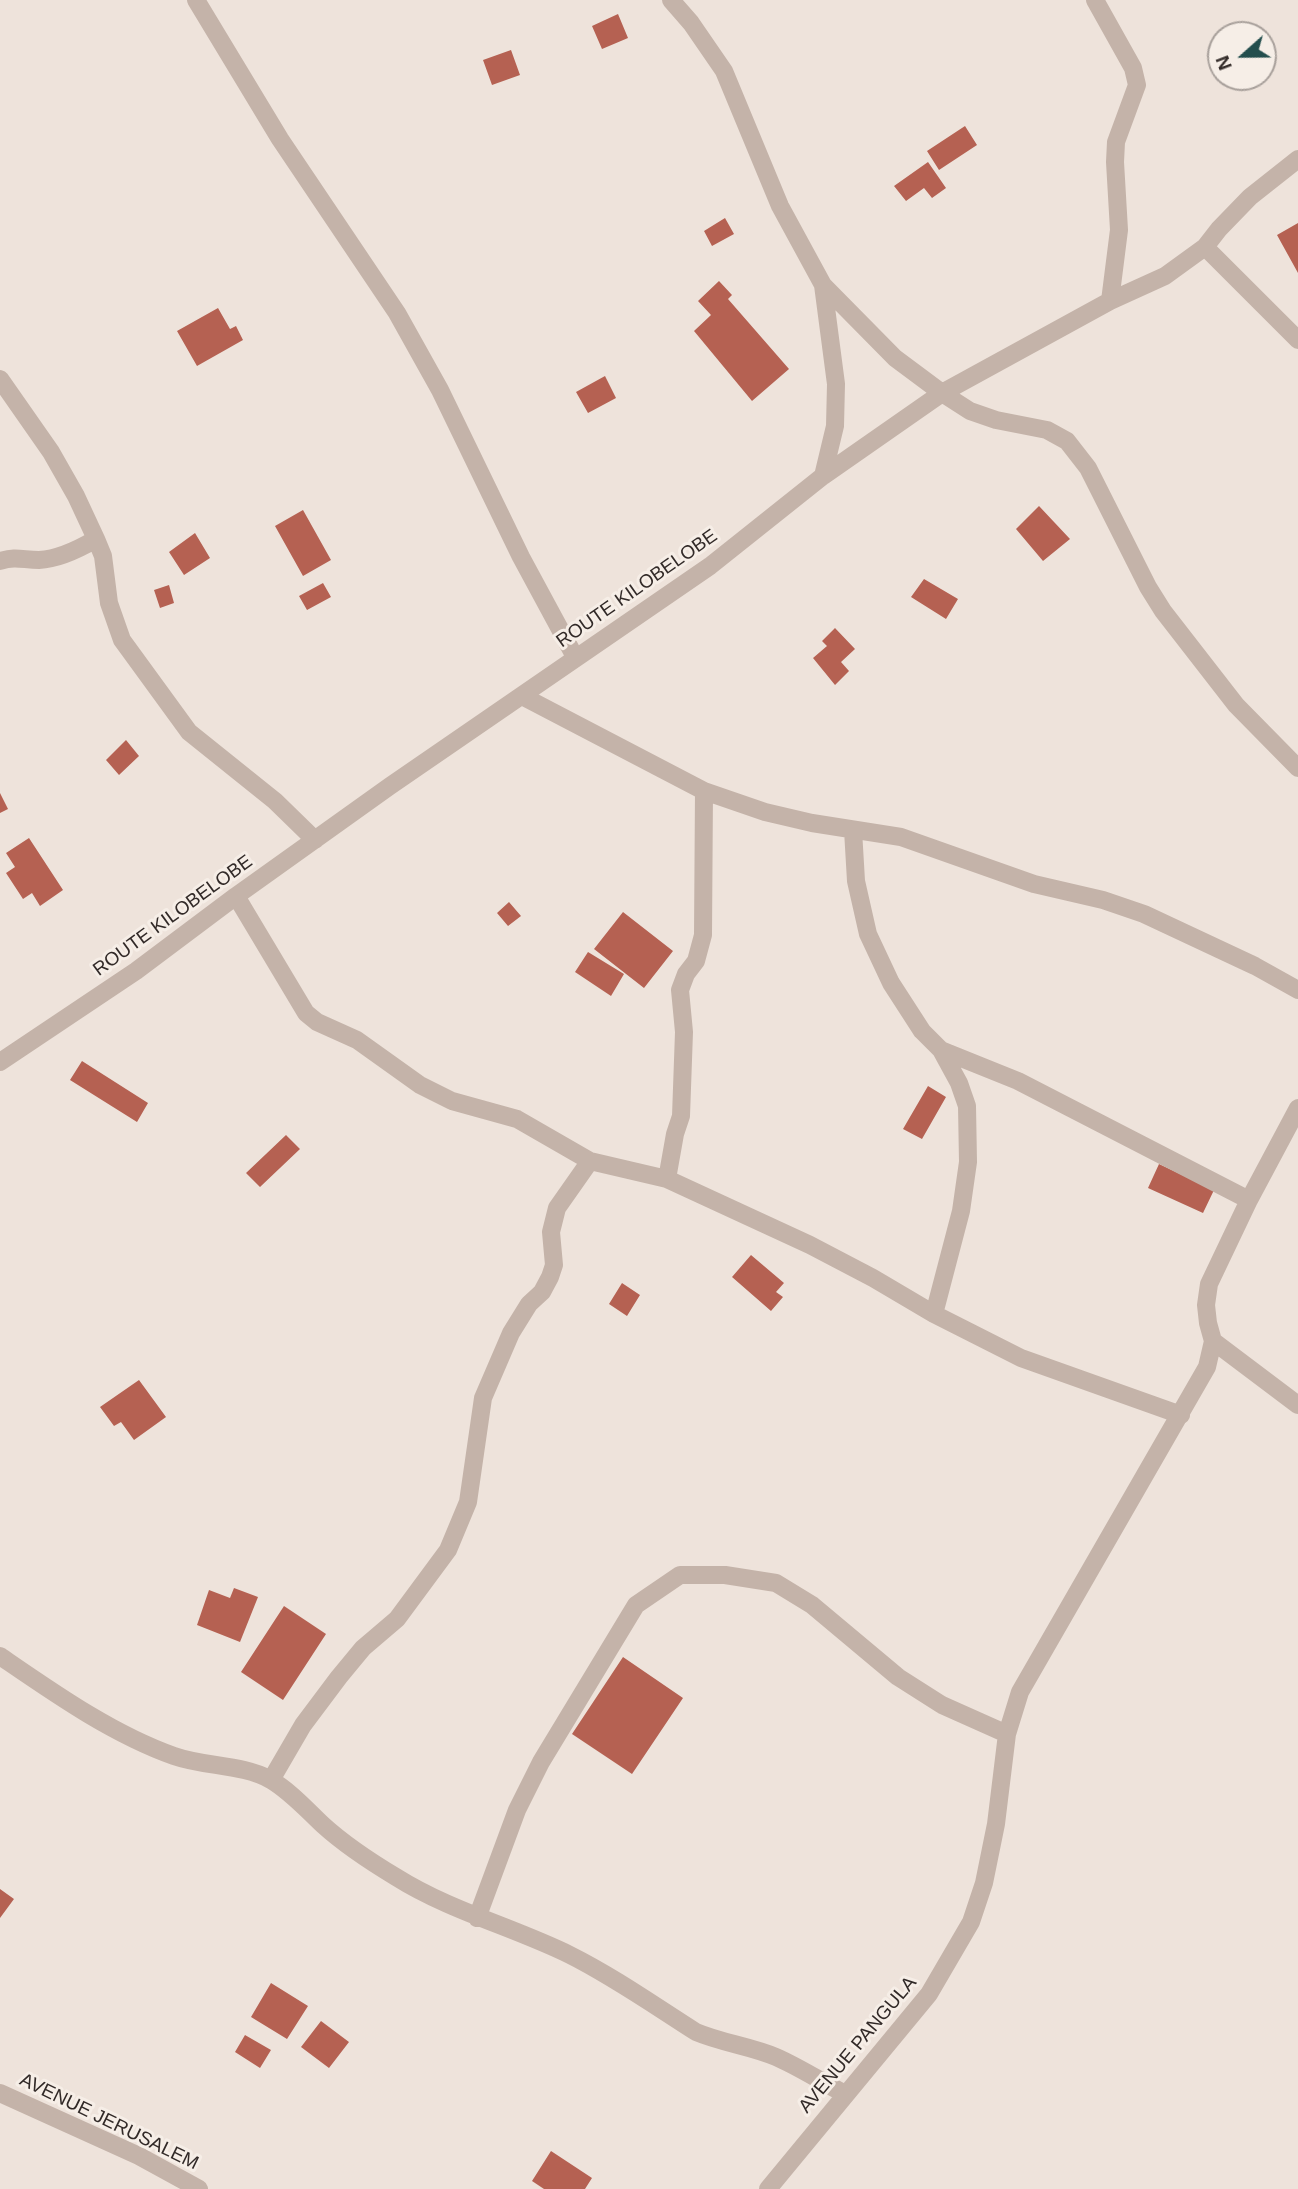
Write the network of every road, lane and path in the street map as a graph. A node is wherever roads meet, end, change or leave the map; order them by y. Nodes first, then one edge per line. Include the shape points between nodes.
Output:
1 (196, 0) edge
2 (671, 0) edge
3 (1095, 0) edge
4 (1298, 159) edge
5 (1205, 247) junction
6 (823, 285) junction
7 (1110, 301) junction
8 (1298, 340) edge
9 (0, 379) edge
10 (942, 393) junction
11 (823, 476) junction
12 (96, 539) junction
13 (0, 561) edge
14 (575, 657) junction
15 (522, 696) junction
16 (1298, 768) edge
17 (704, 792) junction
18 (853, 830) junction
19 (315, 840) junction
20 (236, 896) junction
21 (1298, 990) edge
22 (940, 1050) junction
23 (0, 1062) edge
24 (1298, 1108) edge
25 (590, 1161) junction
26 (667, 1179) junction
27 (1249, 1200) junction
28 (934, 1314) junction
29 (1213, 1341) junction
30 (1298, 1405) edge
31 (1181, 1415) junction
32 (0, 1656) edge
33 (1007, 1734) junction
34 (271, 1780) junction
35 (477, 1918) junction
36 (0, 2093) edge
37 (845, 2094) junction
38 (199, 2189) edge
39 (768, 2189) edge

1 - 14 street via 280,139 397,313
2 - 6 street via 724,71 780,206
3 - 7 street via 1133,68 1137,85 1116,142 1119,230
4 - 5 street, ROUTE KILOBELOBE via 1250,197
5 - 7 street, ROUTE KILOBELOBE via 1166,276
5 - 8 street
6 - 10 street via 895,358
6 - 11 street via 836,384 835,426
7 - 10 street, ROUTE KILOBELOBE
9 - 12 street via 51,452
10 - 11 street, ROUTE KILOBELOBE
10 - 16 street via 970,411 1047,430 1067,441 1088,468 1163,611 1236,705
11 - 14 street, ROUTE KILOBELOBE via 710,566
12 - 13 street via 57,557 14,556
12 - 19 street via 122,640 143,672 189,732 275,801
14 - 15 street, ROUTE KILOBELOBE
15 - 17 street
15 - 19 street, ROUTE KILOBELOBE
17 - 18 street via 765,812
17 - 26 street via 703,935 696,961 680,990 684,1032 681,1116
18 - 21 street via 901,837 1034,884 1144,914
18 - 22 street via 856,881 868,934 891,983
19 - 20 street, ROUTE KILOBELOBE
20 - 23 street, ROUTE KILOBELOBE via 136,971
20 - 25 street via 306,1013 317,1023 357,1040 420,1085 452,1101 517,1119
22 - 27 street via 1018,1081
22 - 28 street via 967,1105 968,1162 956,1233
24 - 27 street
25 - 26 street
25 - 34 street via 557,1208 551,1232 554,1265 550,1277 511,1333 483,1398 468,1502 447,1550 397,1619 363,1647 339,1676
26 - 28 street via 810,1245
27 - 29 street via 1209,1284 1206,1305
28 - 31 street via 1021,1358
29 - 30 street
29 - 31 street, AVENUE PANGULA via 1207,1367
31 - 33 street, AVENUE PANGULA via 1020,1692
32 - 34 street via 146,1746
33 - 35 street via 942,1704 898,1677 812,1605 776,1583 725,1575 680,1575 636,1605 541,1762 517,1810
33 - 37 street, AVENUE PANGULA via 996,1824 971,1922 929,1994
34 - 35 street via 345,1843 398,1879
35 - 37 street via 571,1956 696,2032 778,2058
36 - 38 street, AVENUE JERUSALEM via 139,2156
37 - 39 street, AVENUE PANGULA

